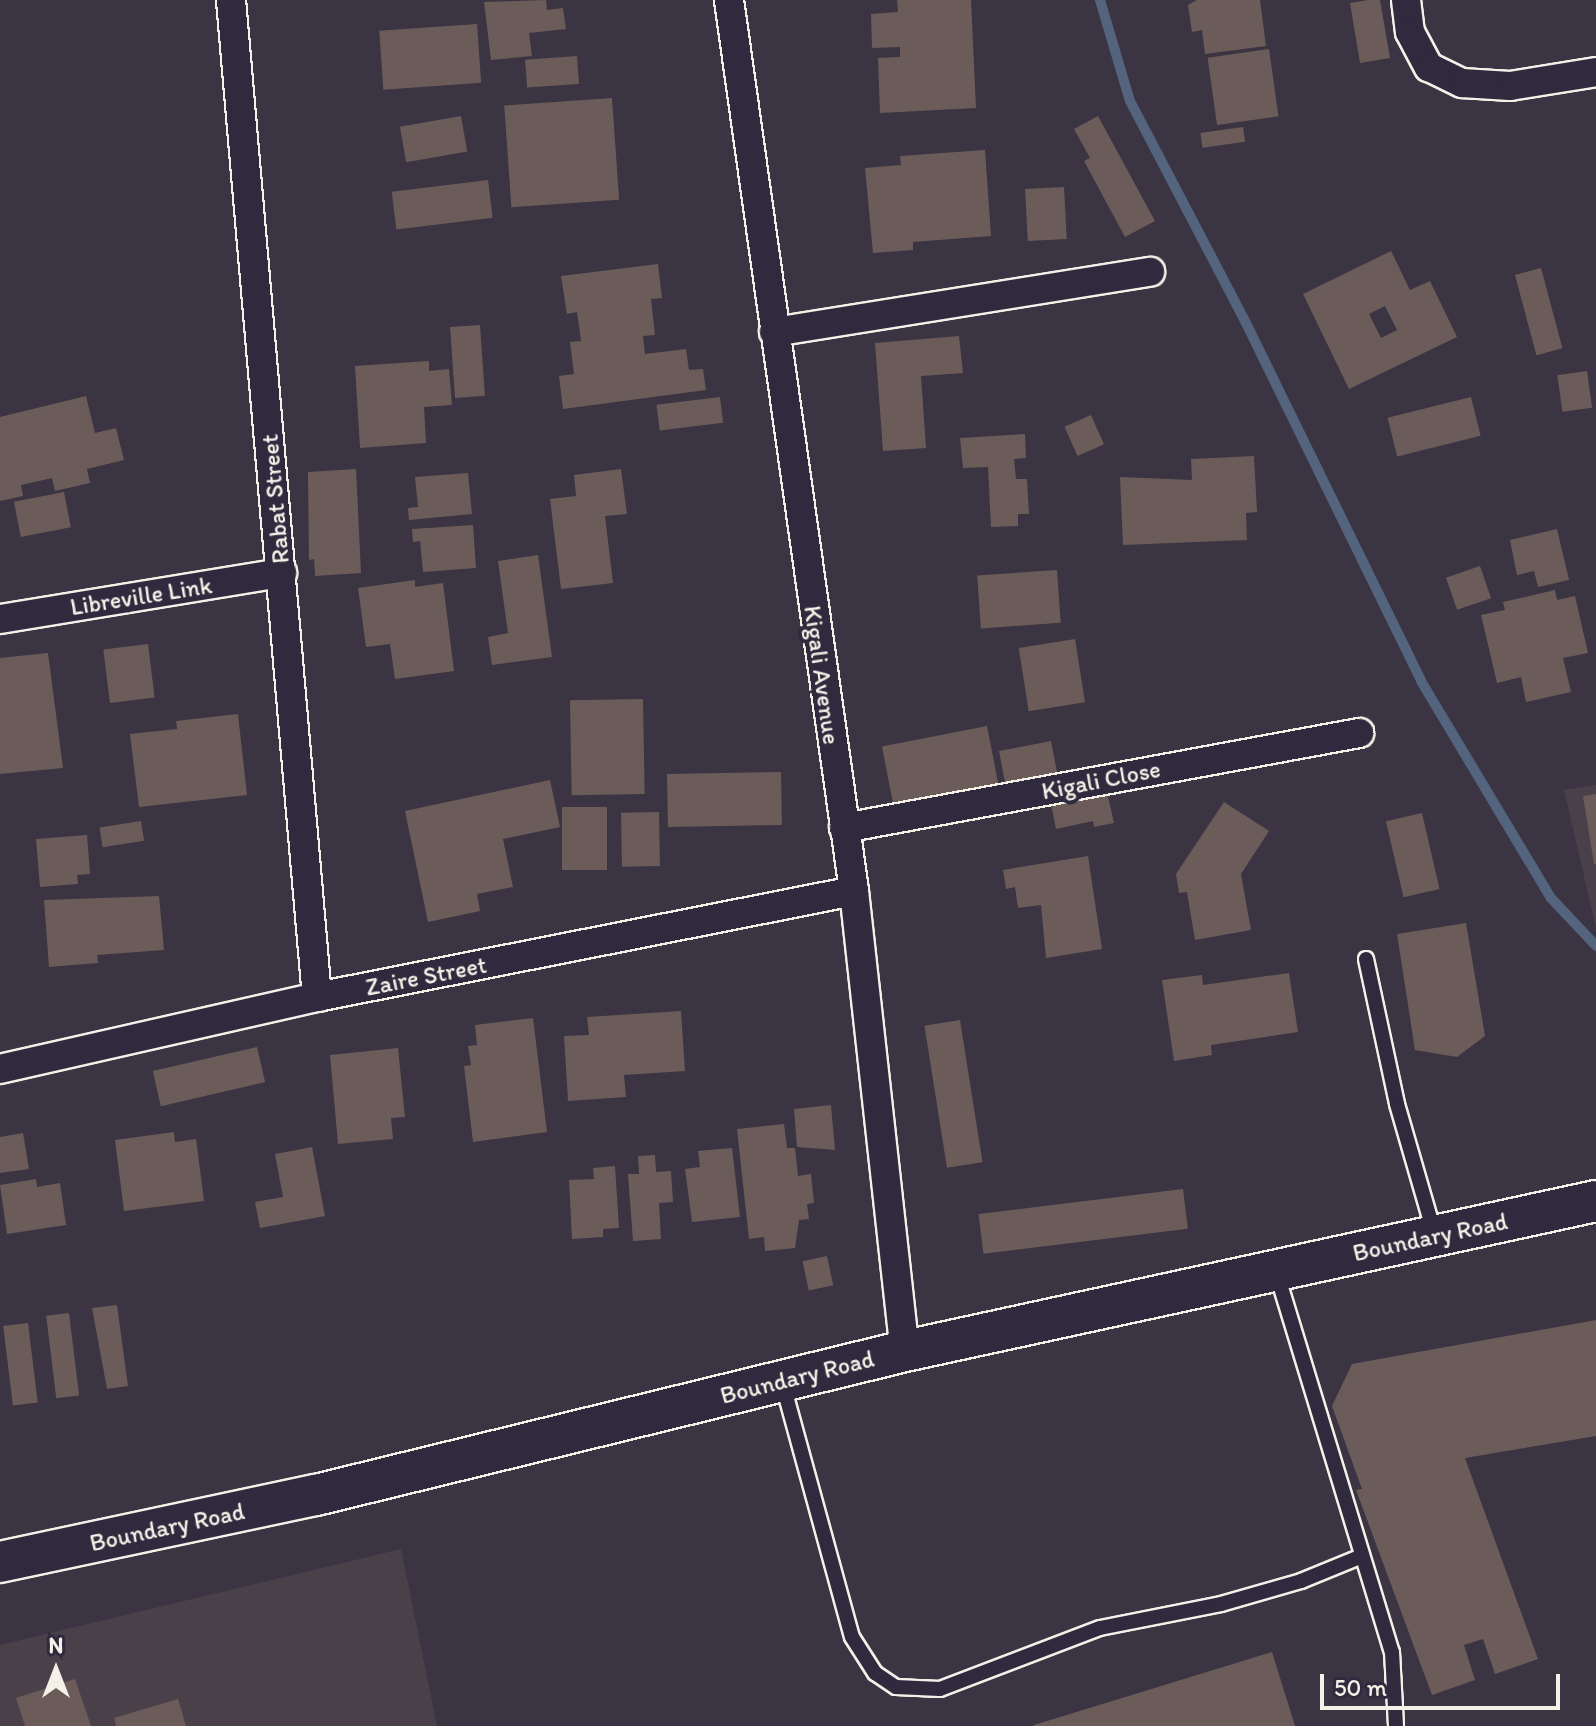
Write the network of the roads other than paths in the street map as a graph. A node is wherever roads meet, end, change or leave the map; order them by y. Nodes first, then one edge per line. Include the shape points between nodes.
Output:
1 (231, 0) edge
2 (729, 0) edge
3 (1406, 0) edge
4 (1596, 72) edge
5 (1150, 272) dead end
6 (774, 332) junction
7 (282, 573) junction
8 (0, 619) edge
9 (1359, 733) dead end
10 (844, 828) junction
11 (854, 891) junction
12 (1366, 959) dead end
13 (317, 997) junction
14 (0, 1069) edge
15 (1596, 1201) edge
16 (1435, 1236) junction
17 (1276, 1271) junction
18 (905, 1351) junction
19 (782, 1381) junction
20 (1362, 1556) junction
21 (0, 1562) edge
22 (1396, 1726) edge

1 - 7 street, Rabat Street
2 - 6 street, Kigali Avenue
3 - 4 street via 1410,32 1429,67 1462,83 1510,86
5 - 6 street
6 - 10 street, Kigali Avenue
7 - 8 street, Libreville Link
7 - 13 street, Rabat Street
9 - 10 street, Kigali Close
10 - 11 street, Kigali Avenue
11 - 13 street, Zaire Street
11 - 18 street, Kigali Avenue
12 - 16 lane via 1397,1104
13 - 14 street, Zaire Street
15 - 16 main road, Boundary Road
16 - 17 main road, Boundary Road
17 - 18 main road, Boundary Road
17 - 20 lane
18 - 19 main road, Boundary Road
19 - 20 lane via 852,1637 875,1673 896,1687 940,1689 1100,1628 1221,1604 1301,1581
19 - 21 main road, Boundary Road via 316,1495
20 - 22 lane via 1392,1652

